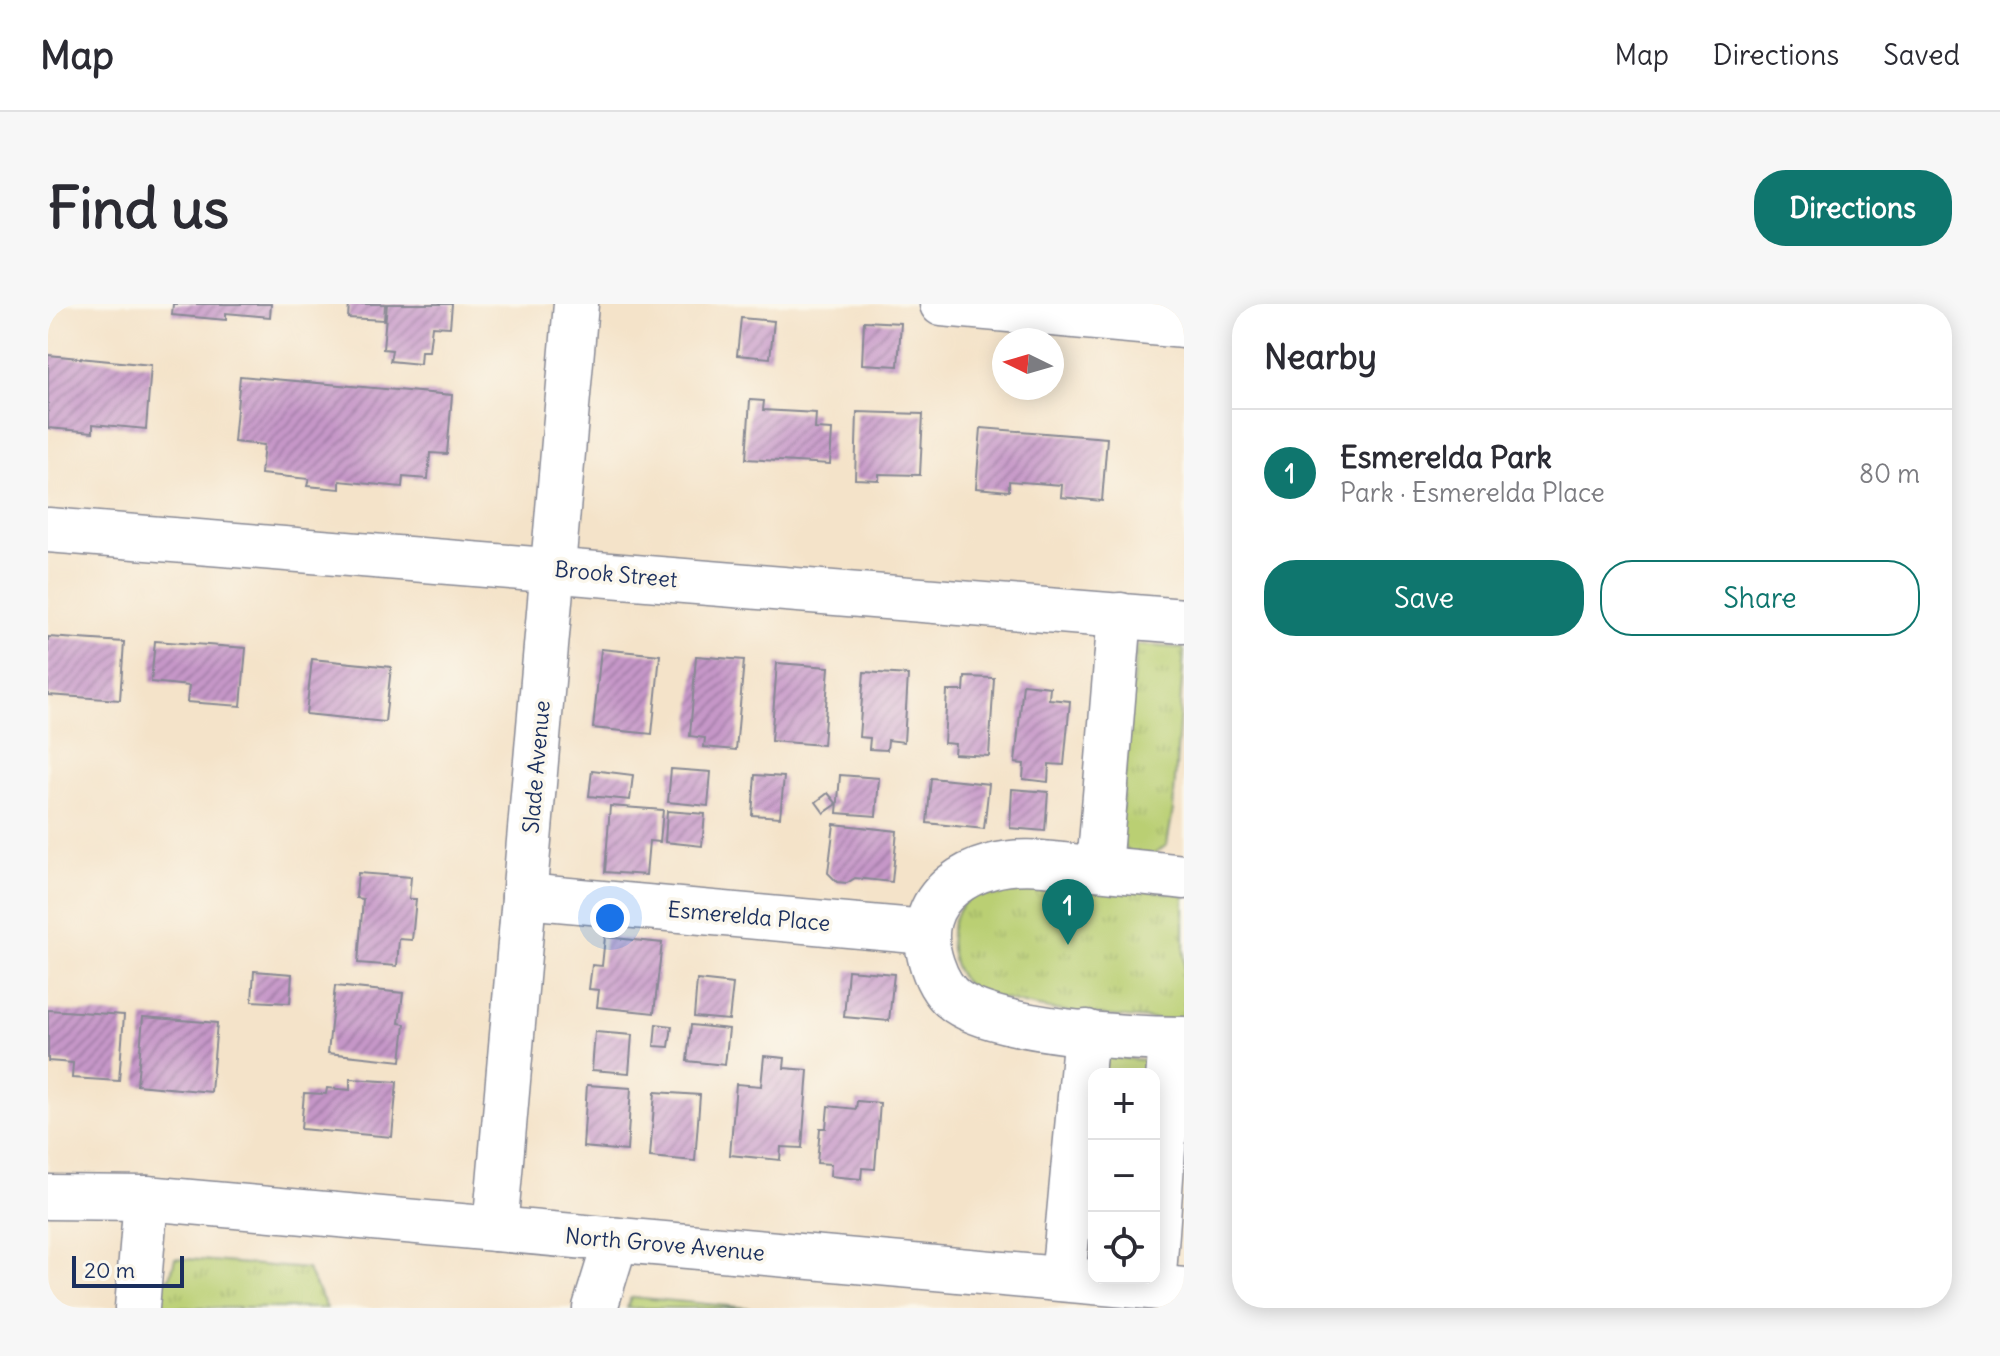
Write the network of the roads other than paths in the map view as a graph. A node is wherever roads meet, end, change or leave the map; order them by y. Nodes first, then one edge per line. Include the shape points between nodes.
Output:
1 (576, 304) edge
2 (942, 304) edge
3 (1184, 326) edge
4 (48, 530) edge
5 (553, 569) junction
6 (1120, 615) junction
7 (1184, 621) edge
8 (1183, 866) edge
9 (1099, 868) junction
10 (524, 896) junction
11 (926, 932) junction
12 (1086, 1032) junction
13 (1178, 1039) edge
14 (48, 1197) edge
15 (146, 1198) junction
16 (495, 1229) junction
17 (616, 1240) junction
18 (1063, 1279) junction
19 (1161, 1282) edge
20 (137, 1308) edge
21 (595, 1308) edge

1 - 5 street, Slade Avenue
2 - 3 street
4 - 5 street, Brook Street
5 - 6 street, Brook Street
5 - 10 street, Slade Avenue
6 - 7 street, Brook Street
6 - 9 street
8 - 9 street
9 - 11 street via 1017,862 974,872 943,895
10 - 11 street, Esmerelda Place
10 - 16 street, Slade Avenue
11 - 12 street via 929,957 956,1001 1014,1023
12 - 13 street
12 - 18 street
13 - 19 street
14 - 15 street, North Grove Avenue
15 - 16 street, North Grove Avenue
15 - 20 street
16 - 17 street, North Grove Avenue
17 - 18 street, North Grove Avenue
17 - 21 street
18 - 19 street, North Grove Avenue

